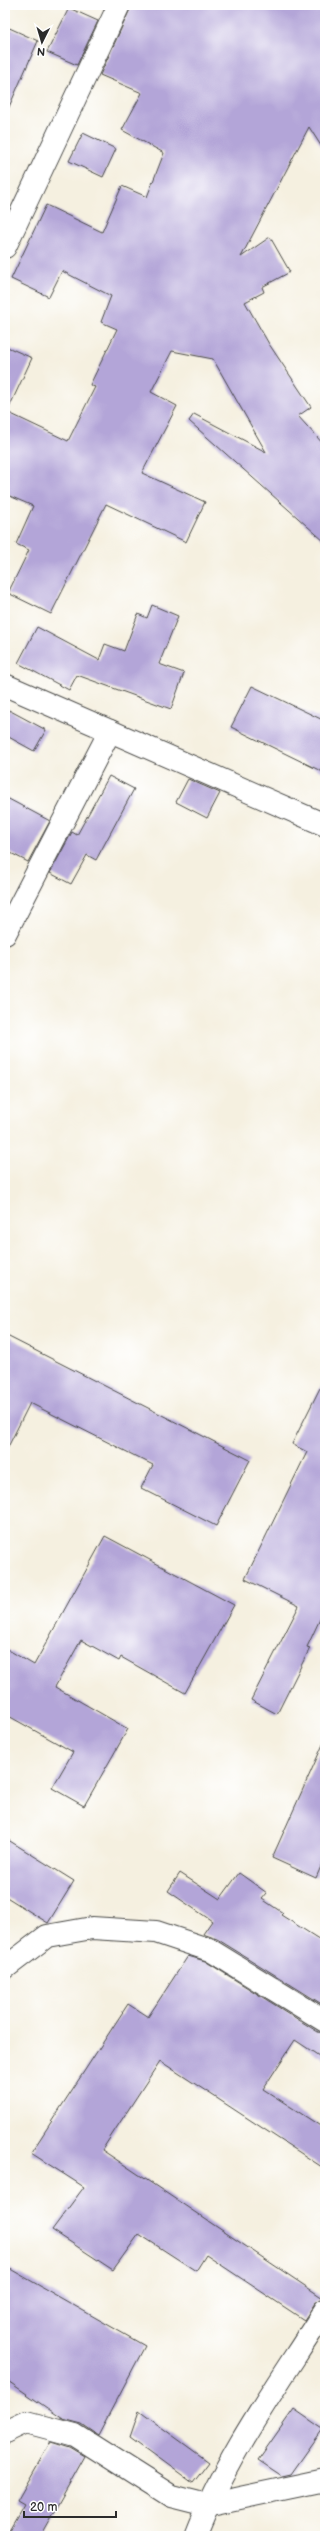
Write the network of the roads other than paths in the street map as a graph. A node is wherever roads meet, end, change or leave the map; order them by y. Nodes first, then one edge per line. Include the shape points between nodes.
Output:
1 (118, 5) edge
2 (5, 247) edge
3 (5, 684) edge
4 (110, 731) junction
5 (325, 826) edge
6 (5, 934) edge
7 (5, 1968) edge
8 (325, 2021) edge
9 (325, 2310) edge
10 (5, 2432) edge
11 (325, 2480) edge
12 (207, 2505) junction
13 (195, 2536) edge

1 - 2 street
3 - 4 street
4 - 5 street
4 - 6 street
7 - 8 street via 47,1936 92,1928 156,1932 210,1950
9 - 12 street
10 - 12 street via 26,2422 75,2435 171,2496
11 - 12 street
12 - 13 street

